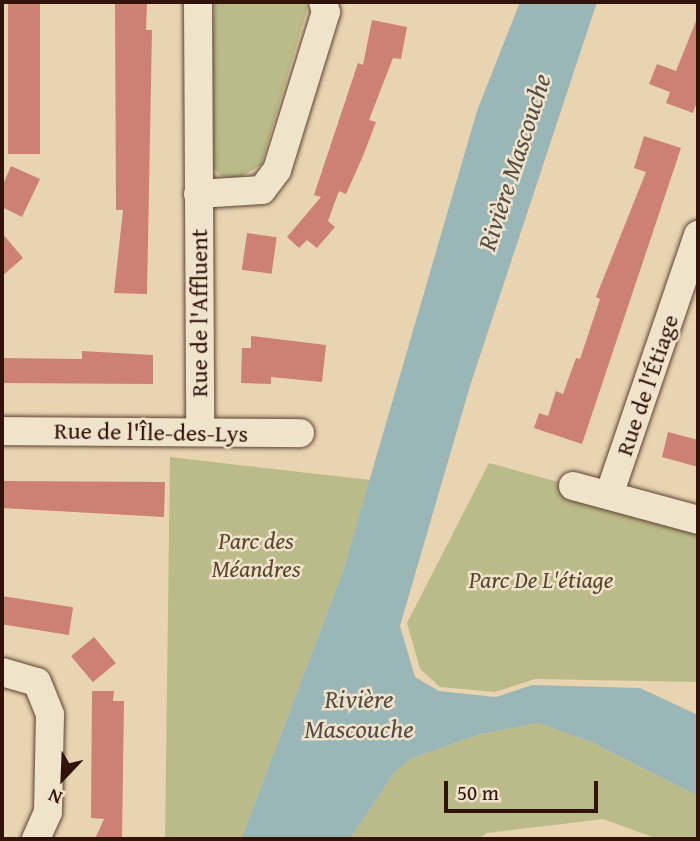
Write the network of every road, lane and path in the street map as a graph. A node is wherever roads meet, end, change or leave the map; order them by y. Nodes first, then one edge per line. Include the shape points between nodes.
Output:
1 (198, 2) edge
2 (323, 2) edge
3 (198, 194) junction
4 (695, 252) edge
5 (2, 431) edge
6 (200, 431) junction
7 (300, 433) dead end
8 (573, 486) dead end
9 (609, 495) junction
10 (698, 520) edge
11 (2, 672) edge
12 (36, 839) edge

1 - 3 street, Rue de l'Affluent
2 - 3 street, Rue de l'Affluent via 326,12 277,170 262,190
3 - 6 street, Rue de l'Affluent
4 - 9 street, Rue de l'Étiage
5 - 6 street, Rue de l'Île-des-Lys
6 - 7 street, Rue de l'Île-des-Lys
8 - 9 street
9 - 10 street
11 - 12 street via 37,681 50,715 48,812

